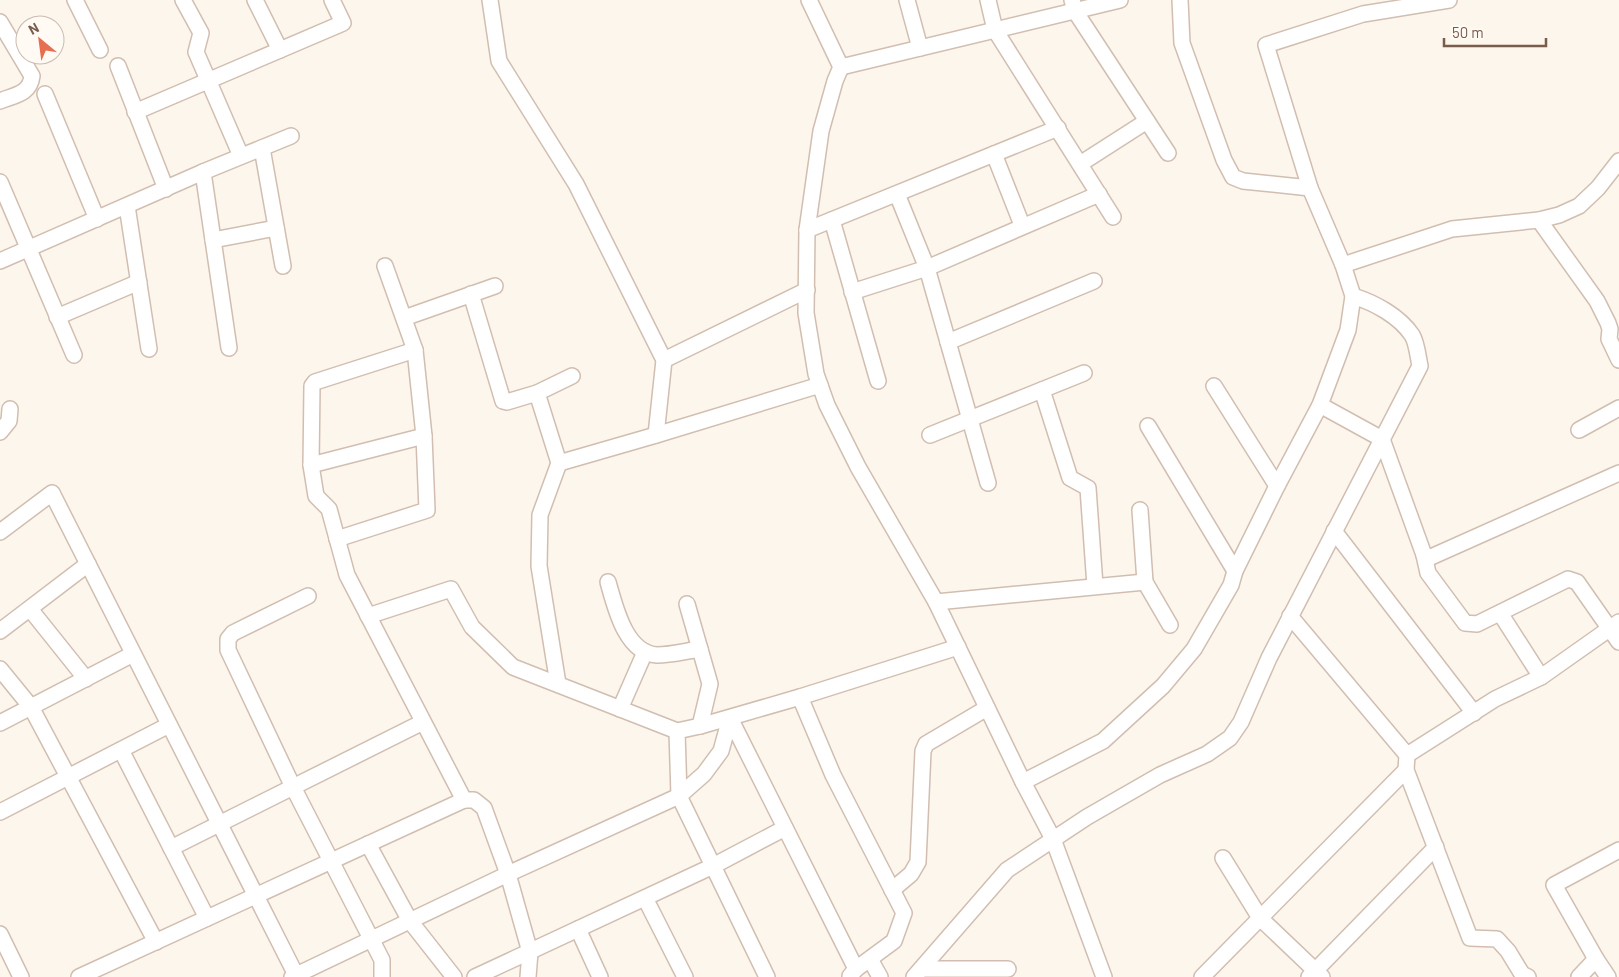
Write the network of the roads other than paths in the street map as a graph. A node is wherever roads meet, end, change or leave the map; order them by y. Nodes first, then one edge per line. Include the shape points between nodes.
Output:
1 (75, 0) edge
2 (183, 0) edge
3 (255, 0) edge
4 (332, 0) edge
5 (490, 0) edge
6 (809, 0) edge
7 (907, 0) edge
8 (988, 0) edge
9 (1120, 0) edge
10 (1180, 0) edge
11 (1449, 0) edge
12 (1073, 6) edge
13 (0, 22) edge
14 (996, 30) junction
15 (920, 48) junction
16 (100, 50) dead end
17 (280, 50) junction
18 (118, 66) dead end
19 (841, 67) junction
20 (208, 81) junction
21 (45, 94) dead end
22 (0, 101) edge
23 (136, 112) junction
24 (1147, 121) junction
25 (1058, 128) junction
26 (292, 136) dead end
27 (262, 148) junction
28 (1168, 153) dead end
29 (994, 154) junction
30 (240, 156) junction
31 (1619, 160) edge
32 (1080, 164) junction
33 (203, 172) junction
34 (0, 182) edge
35 (1310, 188) junction
36 (166, 189) junction
37 (897, 194) junction
38 (1099, 194) junction
39 (127, 206) junction
40 (1113, 217) dead end
41 (97, 219) junction
42 (832, 220) junction
43 (1539, 220) junction
44 (1022, 225) junction
45 (276, 228) junction
46 (807, 230) junction
47 (213, 240) junction
48 (28, 248) junction
49 (0, 261) edge
50 (1343, 265) junction
51 (283, 266) dead end
52 (385, 266) dead end
53 (927, 268) junction
54 (1094, 281) dead end
55 (139, 282) junction
56 (495, 286) dead end
57 (807, 290) junction
58 (852, 292) junction
59 (471, 294) junction
60 (1353, 296) junction
61 (57, 317) junction
62 (404, 318) junction
63 (1615, 327) edge
64 (948, 342) junction
65 (229, 348) dead end
66 (149, 349) dead end
67 (415, 350) junction
68 (74, 356) dead end
69 (664, 360) junction
70 (1619, 360) edge
71 (1084, 372) dead end
72 (572, 376) dead end
73 (878, 381) dead end
74 (820, 385) junction
75 (1214, 386) dead end
76 (1042, 390) junction
77 (537, 393) junction
78 (1320, 405) junction
79 (1619, 408) edge
80 (10, 409) dead end
81 (970, 419) junction
82 (1148, 426) dead end
83 (1579, 430) dead end
84 (0, 432) edge
85 (656, 435) junction
86 (930, 435) dead end
87 (424, 436) junction
88 (1382, 438) junction
89 (559, 463) junction
90 (311, 465) junction
91 (1619, 473) edge
92 (988, 484) dead end
93 (1277, 486) junction
94 (1140, 510) dead end
95 (1334, 531) junction
96 (0, 532) edge
97 (337, 539) junction
98 (1424, 556) junction
99 (88, 564) junction
100 (1235, 571) junction
101 (608, 582) dead end
102 (1145, 582) junction
103 (1095, 586) junction
104 (308, 596) dead end
105 (936, 602) junction
106 (687, 604) dead end
107 (30, 608) junction
108 (1500, 613) junction
109 (368, 616) junction
110 (1290, 616) junction
111 (1170, 625) dead end
112 (1614, 625) edge
113 (0, 631) edge
114 (1619, 642) edge
115 (958, 647) junction
116 (700, 649) junction
117 (645, 652) junction
118 (133, 654) junction
119 (0, 669) edge
120 (1541, 677) junction
121 (86, 678) junction
122 (558, 684) junction
123 (800, 697) junction
124 (31, 707) junction
125 (987, 708) junction
126 (620, 709) junction
127 (1474, 712) junction
128 (730, 718) junction
129 (423, 722) junction
130 (0, 723) edge
131 (169, 725) junction
132 (700, 726) junction
133 (677, 731) junction
134 (121, 750) junction
135 (1406, 762) junction
136 (68, 777) junction
137 (1023, 782) junction
138 (293, 787) junction
139 (679, 796) junction
140 (464, 800) junction
141 (0, 812) edge
142 (219, 824) junction
143 (785, 828) junction
144 (1053, 839) junction
145 (368, 844) junction
146 (1436, 847) junction
147 (171, 848) junction
148 (1619, 850) edge
149 (1223, 858) dead end
150 (331, 861) junction
151 (713, 866) junction
152 (508, 874) junction
153 (892, 890) junction
154 (256, 896) junction
155 (645, 898) junction
156 (207, 918) junction
157 (1260, 918) junction
158 (410, 921) junction
159 (578, 929) junction
160 (0, 934) edge
161 (372, 939) junction
162 (156, 942) junction
163 (530, 952) junction
164 (870, 959) junction
165 (1596, 959) junction
166 (1008, 969) dead end
167 (852, 973) edge
168 (918, 973) edge
169 (975, 973) edge
170 (1316, 975) edge
171 (294, 976) edge
172 (21, 977) edge
173 (79, 977) edge
174 (382, 977) edge
175 (454, 977) edge
176 (475, 977) edge
177 (528, 977) edge
178 (600, 977) edge
179 (686, 977) edge
180 (767, 977) edge
181 (880, 977) edge
182 (1104, 977) edge
183 (1202, 977) edge
184 (1528, 977) edge
185 (1579, 977) edge
186 (1608, 977) edge

1 - 16 street
2 - 20 street via 201,33 196,52
3 - 17 street
4 - 17 street via 343,23
5 - 69 street via 499,61 576,184
6 - 19 street
7 - 15 street
8 - 14 street
9 - 12 street
10 - 35 street via 1182,43 1233,177 1243,181
11 - 35 street via 1363,14 1266,45
12 - 14 street
12 - 24 street
13 - 22 street via 32,76 25,91
14 - 15 street
14 - 25 street
15 - 19 street
17 - 20 street
18 - 23 street
19 - 46 street via 821,131
20 - 23 street
20 - 30 street
21 - 41 street
23 - 36 street
24 - 28 street
24 - 32 street
25 - 29 street
25 - 32 street
26 - 27 street
27 - 30 street
27 - 45 street
29 - 37 street
29 - 44 street
30 - 33 street
31 - 43 street via 1580,206
32 - 38 street
33 - 36 street
33 - 47 street
34 - 48 street
35 - 50 street
36 - 39 street
37 - 42 street
37 - 53 street
38 - 40 street
38 - 44 street
39 - 41 street
39 - 55 street
41 - 48 street
42 - 46 street
42 - 58 street
43 - 50 street via 1452,229
43 - 63 street
44 - 53 street
45 - 47 street
45 - 51 street
46 - 57 street
47 - 65 street
48 - 49 street
48 - 61 street
50 - 60 street
52 - 62 street
53 - 58 street
53 - 64 street
54 - 64 street
55 - 61 street
55 - 66 street
56 - 59 street
57 - 69 street
57 - 74 street via 806,313
58 - 73 street
59 - 62 street
59 - 77 street via 503,401
60 - 78 street via 1348,330
60 - 88 street via 1371,302 1394,317 1413,336 1420,366
61 - 68 street
62 - 67 street
63 - 70 street via 1608,339
64 - 81 street
67 - 87 street
67 - 90 street via 315,382 312,386
69 - 85 street
71 - 76 street
72 - 77 street
74 - 85 street
74 - 105 street via 858,466
75 - 93 street
76 - 81 street
76 - 103 street via 1070,478 1088,488
77 - 89 street
78 - 88 street
78 - 93 street
79 - 83 street
80 - 84 street via 9,422
81 - 86 street
81 - 92 street
82 - 100 street
85 - 89 street
87 - 90 street
87 - 97 street via 427,510
88 - 95 street
88 - 98 street
89 - 122 street via 540,515 539,566
90 - 97 street via 316,496 329,509
91 - 98 street
93 - 100 street
94 - 102 street
95 - 110 street
95 - 127 street
96 - 99 street via 52,493
97 - 109 street via 347,575
98 - 108 street via 1428,573 1465,623 1477,624
99 - 107 street
99 - 118 street
100 - 137 street via 1231,585 1194,649 1163,686 1103,740
101 - 117 street via 628,637
102 - 103 street
102 - 111 street
103 - 105 street
104 - 138 street via 232,633 228,639 228,650
105 - 115 street
106 - 116 street
107 - 113 street
107 - 121 street
108 - 112 street via 1568,579 1577,582
108 - 120 street
109 - 122 street via 451,589 472,626 513,667
109 - 129 street
110 - 135 street
110 - 144 street via 1241,722 1230,738 1207,754 1160,775
112 - 114 street
112 - 120 street
115 - 123 street
115 - 125 street
116 - 117 street via 657,655
116 - 132 street via 710,684
117 - 126 street
118 - 121 street
118 - 131 street
119 - 124 street
120 - 127 street
121 - 124 street
122 - 126 street
123 - 128 street
123 - 153 street via 833,774
124 - 130 street
124 - 136 street
125 - 137 street
125 - 153 street via 926,744 923,751 918,862 911,874
126 - 133 street
127 - 135 street
128 - 132 street
128 - 139 street via 721,751 704,774
128 - 143 street
129 - 138 street
129 - 140 street
131 - 134 street
131 - 142 street
132 - 133 street
133 - 139 street
134 - 136 street
134 - 147 street
135 - 146 street
135 - 157 street
136 - 141 street
136 - 162 street
137 - 144 street
138 - 142 street
138 - 150 street
139 - 151 street
139 - 152 street
140 - 145 street
140 - 152 street via 474,800 484,808
142 - 147 street
142 - 154 street
143 - 151 street
143 - 167 street
144 - 168 street via 1007,870
144 - 182 street
145 - 150 street
145 - 158 street
146 - 170 street
146 - 184 street via 1470,938 1496,939 1522,974
147 - 156 street
148 - 165 street via 1554,885
149 - 157 street
150 - 154 street
150 - 161 street
151 - 155 street
151 - 180 street
152 - 158 street
152 - 163 street
153 - 164 street via 904,913 894,941
154 - 156 street
154 - 171 street
155 - 159 street
155 - 179 street
156 - 162 street
157 - 170 street
157 - 183 street
158 - 161 street
158 - 175 street
159 - 163 street
159 - 178 street
160 - 172 street
161 - 171 street
161 - 174 street via 382,960
162 - 173 street
163 - 176 street
163 - 177 street
164 - 167 street
164 - 181 street
165 - 185 street
165 - 186 street
166 - 169 street
168 - 169 street

